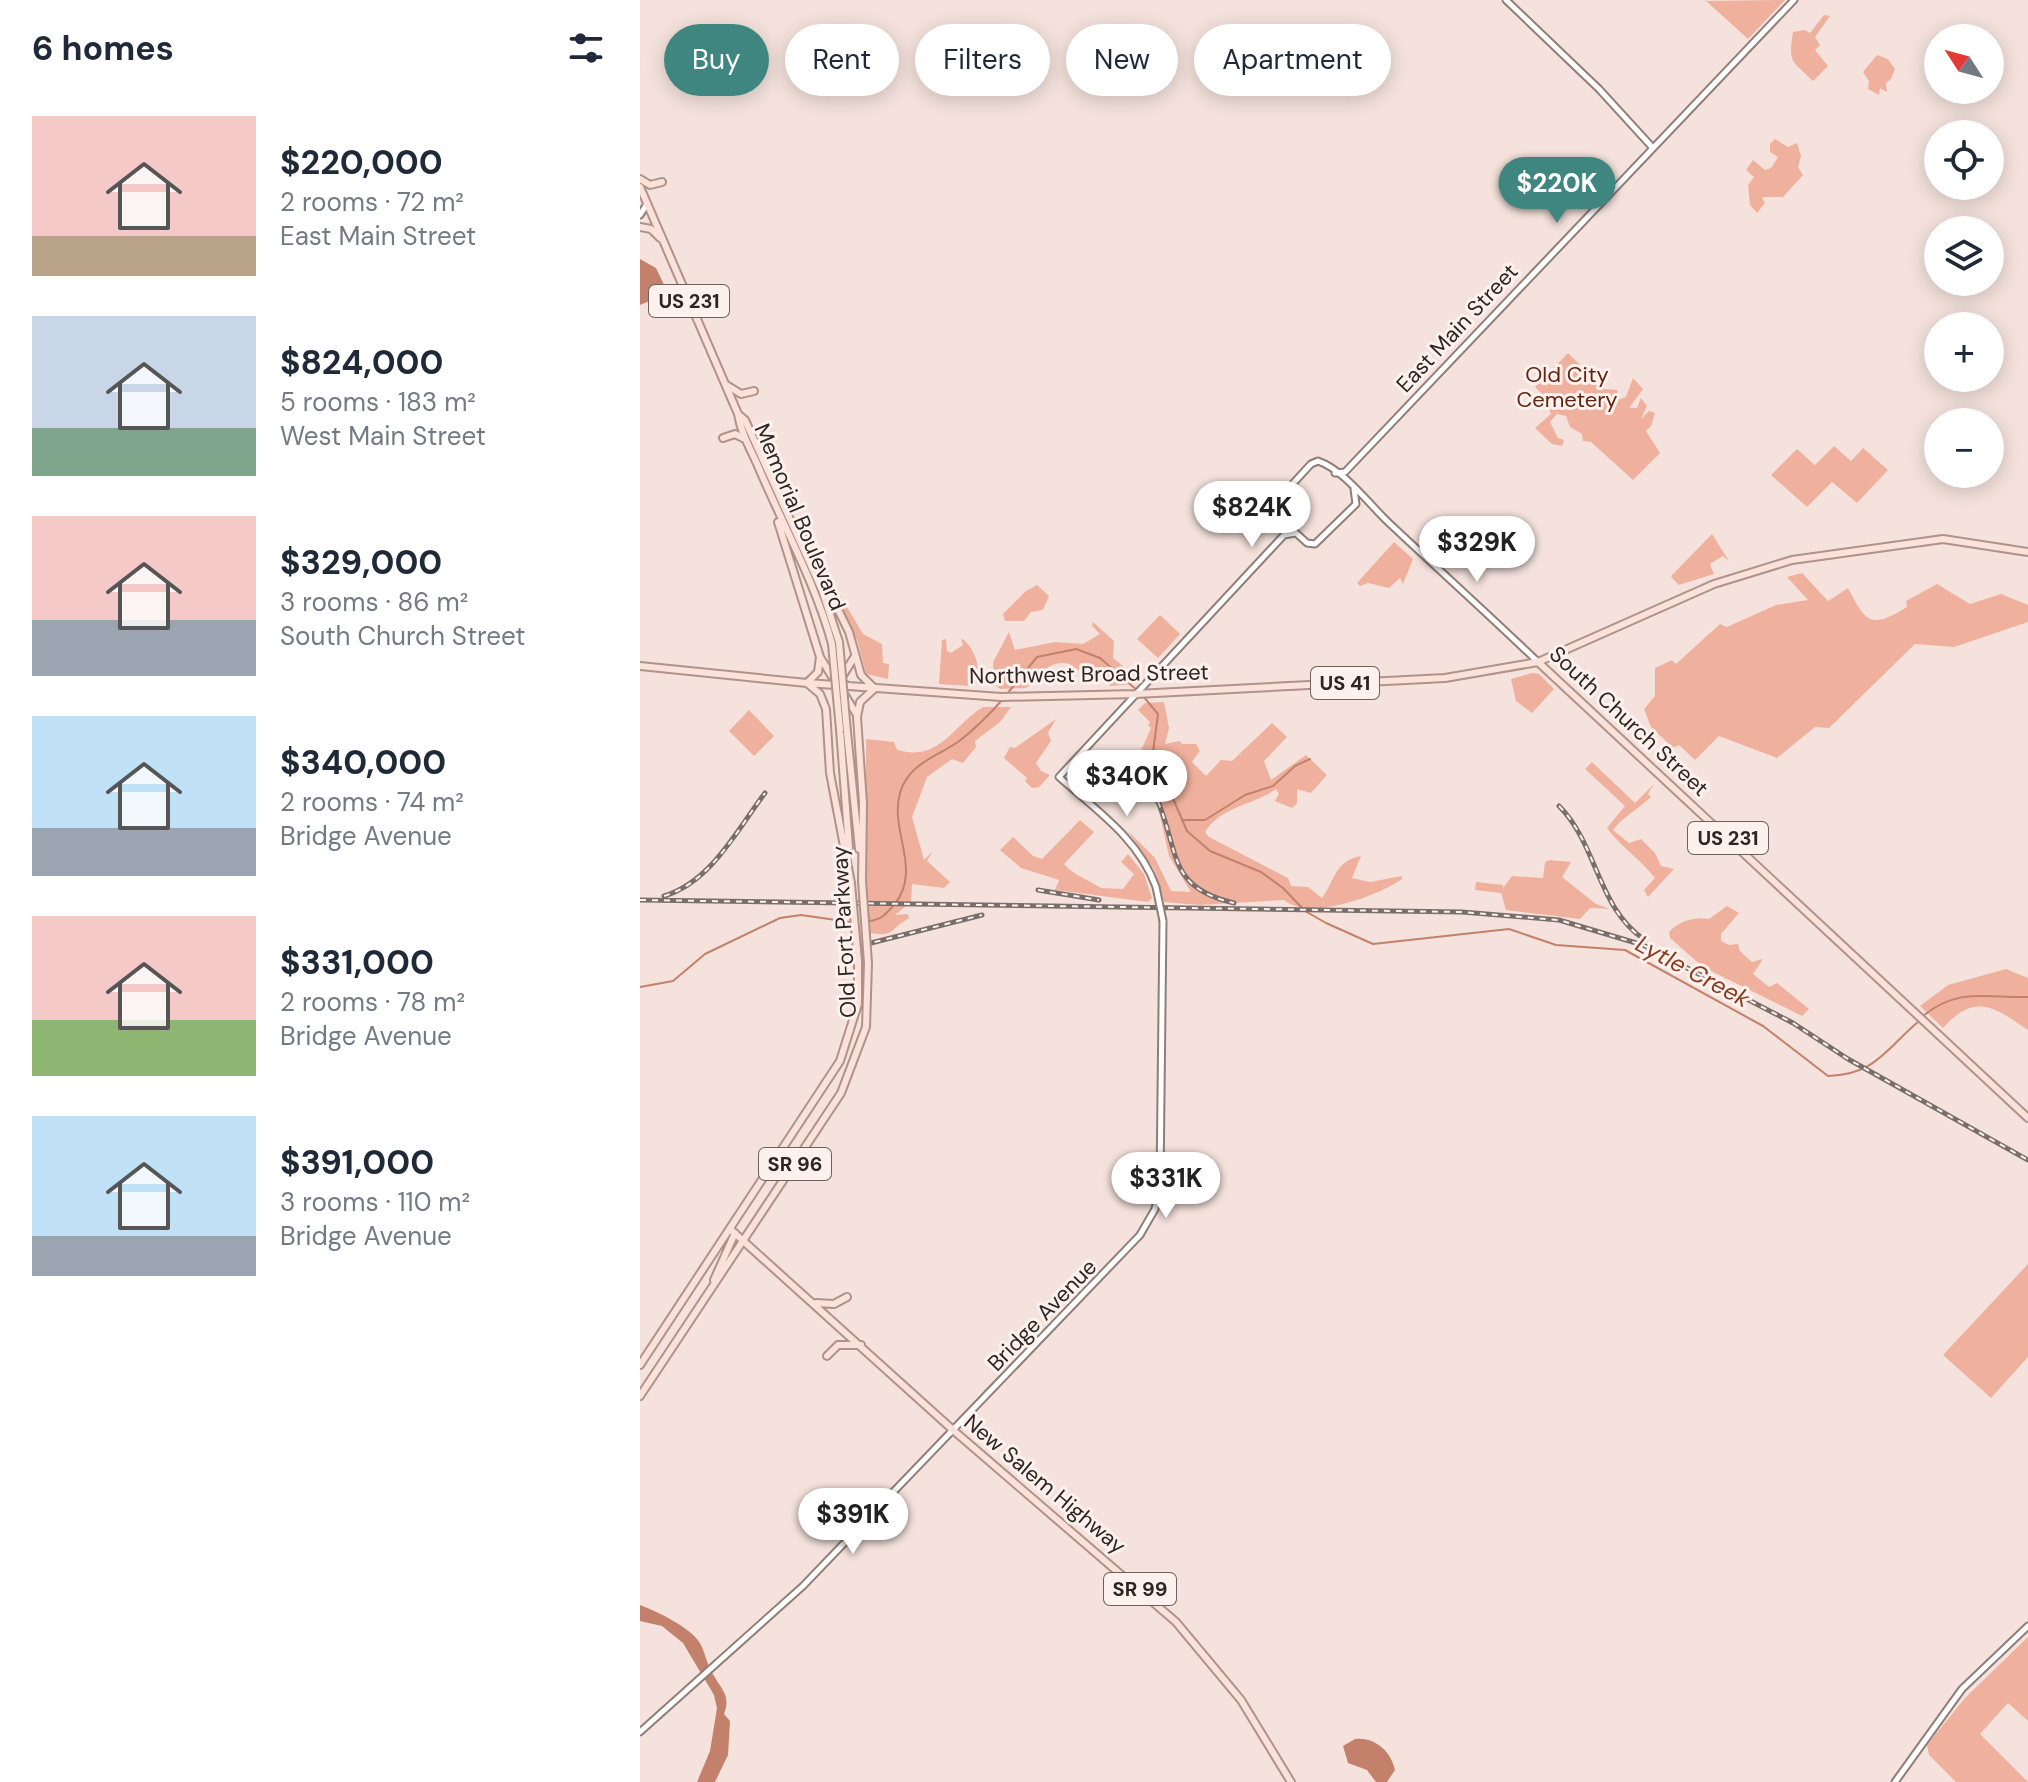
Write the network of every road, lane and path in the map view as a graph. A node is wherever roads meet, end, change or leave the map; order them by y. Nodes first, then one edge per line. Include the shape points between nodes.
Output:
1 (1506, 0) edge
2 (1794, 0) edge
3 (1652, 147) junction
4 (640, 179) edge
5 (662, 182) dead end
6 (640, 187) edge
7 (647, 204) junction
8 (640, 215) edge
9 (640, 227) edge
10 (663, 241) junction
11 (726, 385) junction
12 (754, 391) dead end
13 (738, 414) junction
14 (723, 438) dead end
15 (745, 439) junction
16 (1345, 472) junction
17 (1335, 473) junction
18 (771, 478) junction
19 (1345, 482) junction
20 (1354, 489) junction
21 (771, 501) junction
22 (1285, 523) junction
23 (1297, 533) junction
24 (1284, 535) junction
25 (2028, 552) edge
26 (835, 643) junction
27 (855, 656) junction
28 (820, 657) junction
29 (1538, 662) junction
30 (640, 666) edge
31 (839, 681) junction
32 (807, 683) junction
33 (831, 685) junction
34 (853, 687) junction
35 (875, 688) junction
36 (843, 693) junction
37 (1131, 696) junction
38 (857, 717) junction
39 (827, 719) junction
40 (843, 731) junction
41 (862, 881) junction
42 (851, 883) junction
43 (2028, 1118) edge
44 (733, 1231) junction
45 (744, 1240) junction
46 (708, 1294) junction
47 (847, 1297) dead end
48 (814, 1303) junction
49 (861, 1345) junction
50 (827, 1356) dead end
51 (640, 1365) edge
52 (640, 1396) edge
53 (953, 1430) junction
54 (2028, 1626) edge
55 (640, 1732) edge
56 (1291, 1782) edge
57 (1895, 1782) edge

1 - 3 street
2 - 3 street, East Main Street
3 - 16 street, East Main Street
4 - 5 main road via 650,185
6 - 7 main road, Memorial Boulevard / US 231
7 - 8 street
7 - 10 main road, Memorial Boulevard / US 231
9 - 10 main road via 651,229
10 - 11 main road, Memorial Boulevard / US 231
11 - 12 main road via 741,394
11 - 13 main road, Memorial Boulevard / US 231
13 - 15 main road, Memorial Boulevard / SR 96
13 - 18 main road, Memorial Boulevard / SR 96
14 - 15 main road via 735,434
15 - 21 main road, Memorial Boulevard / SR 96
16 - 17 street
16 - 19 street
17 - 19 street
17 - 22 street via 1318,461 1311,464 1275,503 1273,512
18 - 26 main road, Memorial Boulevard / SR 96 via 822,590
18 - 27 main road via 849,632
19 - 20 street, South Church Street
20 - 23 street via 1356,504 1322,540 1307,543
20 - 29 street, South Church Street
21 - 26 main road, Memorial Boulevard / SR 96
21 - 28 main road
22 - 23 street
22 - 24 street
23 - 24 street
24 - 37 street
25 - 29 main road, US 41 via 1943,539 1792,560 1716,583
26 - 40 main road, Old Fort Parkway / SR 96, bridge
27 - 31 main road
27 - 35 main road via 863,677
28 - 31 main road
28 - 32 main road via 817,675
29 - 37 main road, Northwest Broad Street / US 41 via 1445,678
29 - 43 main road, South Church Street / US 231
30 - 32 main road, Northwest Broad Street / US 41
31 - 33 main road
31 - 34 main road
32 - 33 main road, Northwest Broad Street / US 41
32 - 39 main road via 820,694
33 - 34 main road, Northwest Broad Street / US 41
33 - 36 main road
34 - 35 main road, Northwest Broad Street / US 41
34 - 36 main road
35 - 37 main road, Northwest Broad Street / US 41 via 992,697
35 - 38 main road via 860,702
36 - 38 main road
36 - 39 main road
37 - 53 street, Bridge Avenue, bridge via 1059,777 1132,844 1156,887 1163,921 1160,1182 1155,1209 1140,1235
38 - 41 main road
39 - 42 main road via 830,773
40 - 41 main road, Old Fort Parkway / SR 96
40 - 42 main road, Old Fort Parkway / SR 96
41 - 45 main road, Old Fort Parkway / SR 96, bridge via 866,1027 854,1066
42 - 44 main road, Old Fort Parkway / SR 96, bridge via 858,1004 840,1061
44 - 45 main road, SR 99
44 - 46 main road
44 - 51 main road, Old Fort Parkway / SR 96
45 - 46 main road, Old Fort Parkway / SR 96
45 - 48 main road, New Salem Highway / SR 99
46 - 52 main road, Old Fort Parkway / SR 96
47 - 48 main road via 834,1304
48 - 49 main road, New Salem Highway / SR 99
49 - 50 main road via 838,1345
49 - 53 main road, New Salem Highway / SR 99
53 - 55 street, Bridge Avenue via 831,1558
53 - 56 main road, New Salem Highway / SR 99 via 1190,1636 1241,1700
54 - 57 street via 1962,1689

